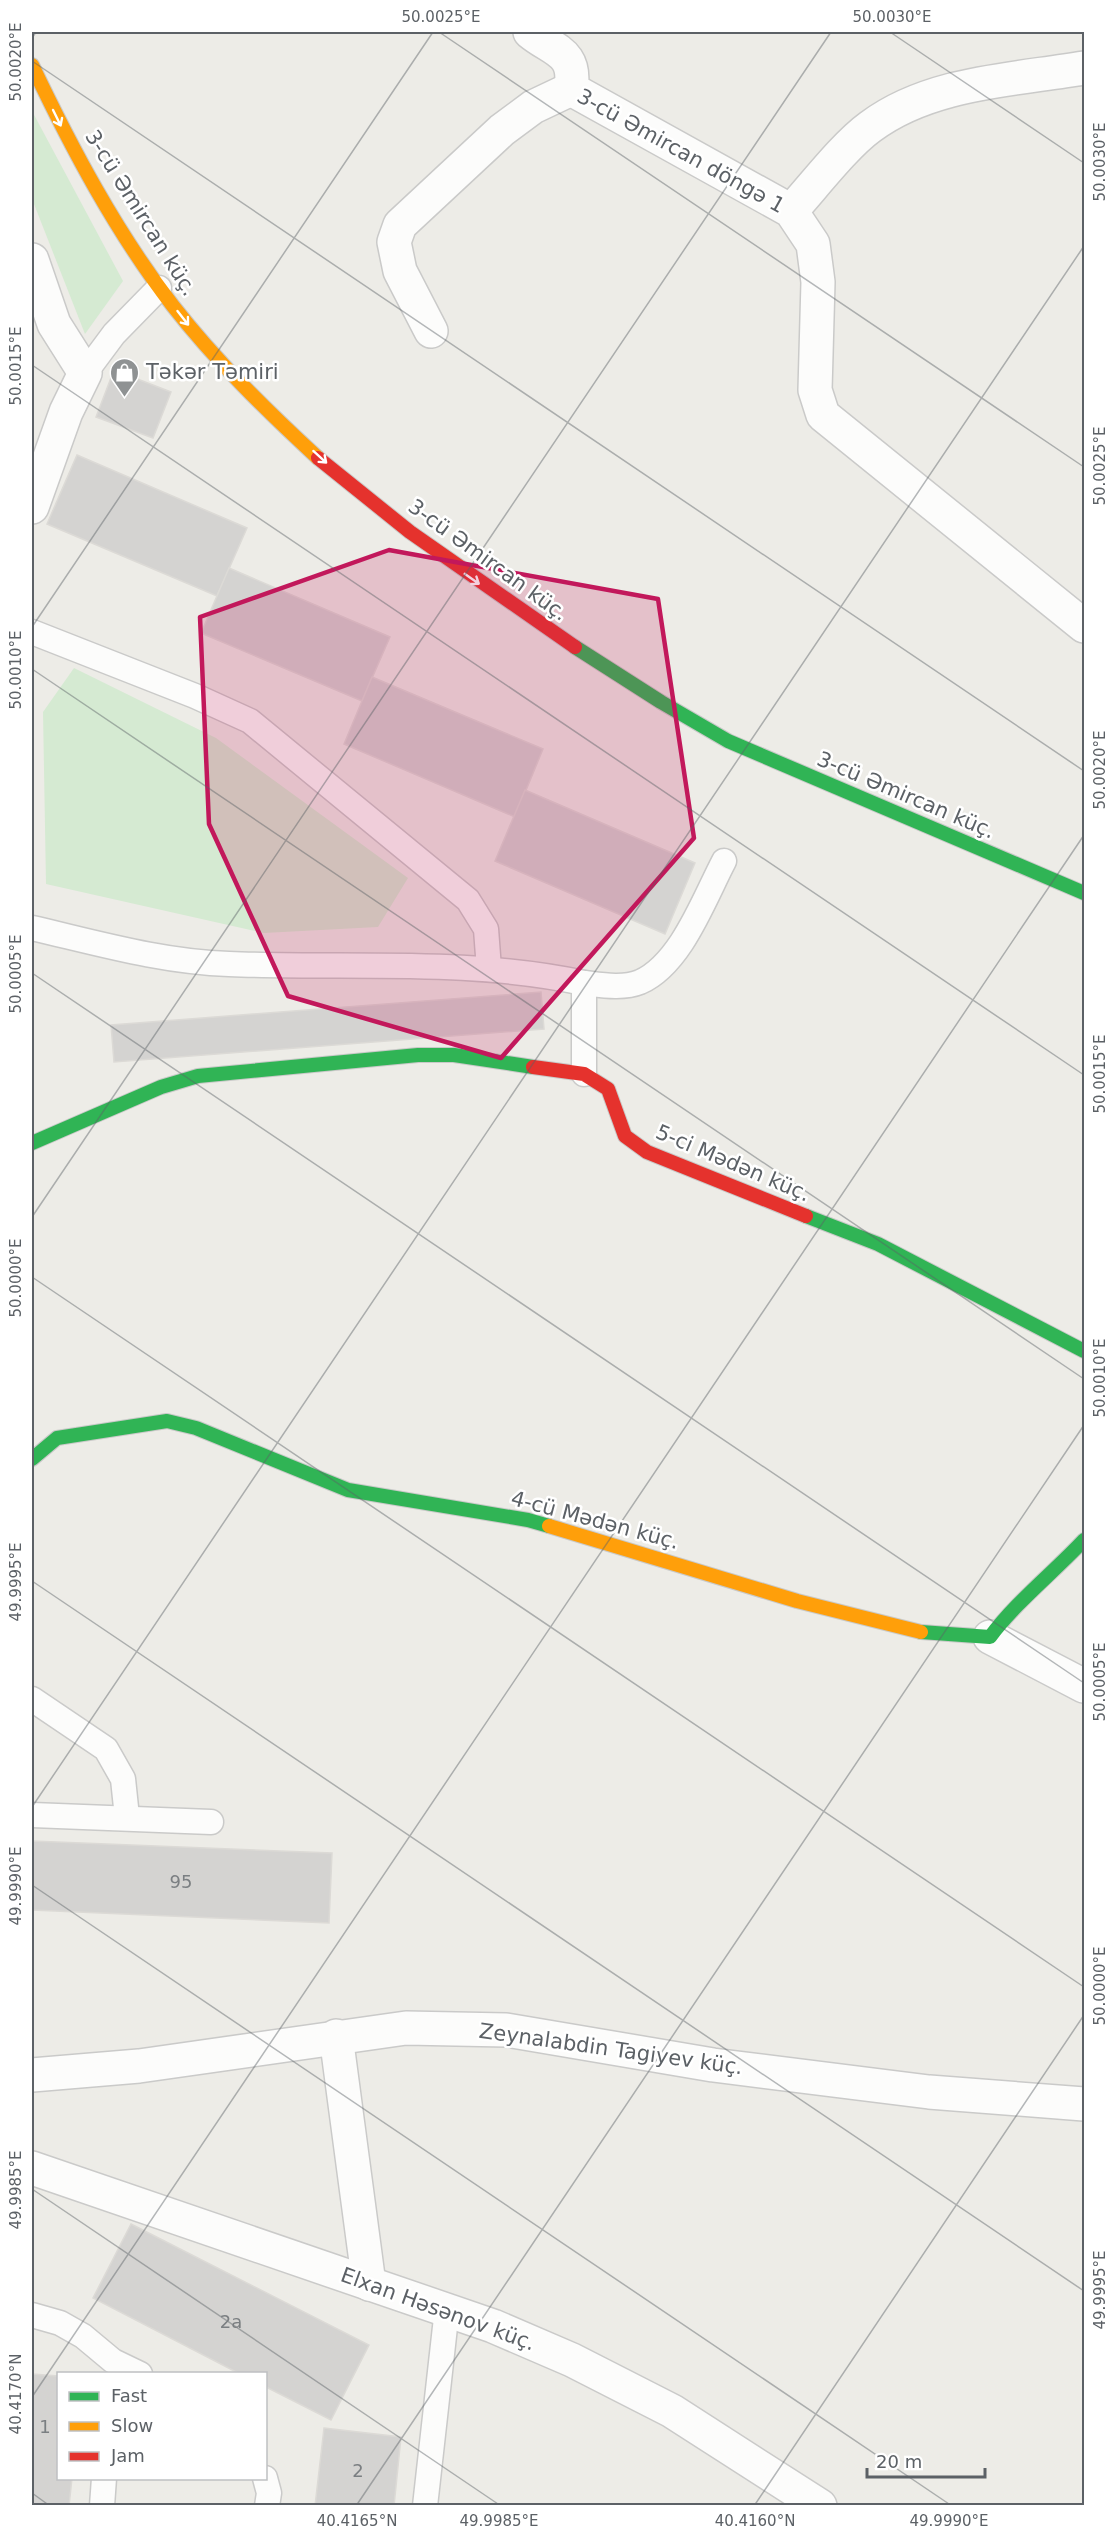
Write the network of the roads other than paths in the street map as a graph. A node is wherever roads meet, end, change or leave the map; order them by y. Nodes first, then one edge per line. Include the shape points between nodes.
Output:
1 (530, 32) edge
2 (32, 65) edge
3 (1084, 68) edge
4 (571, 89) junction
5 (791, 211) junction
6 (32, 260) edge
7 (159, 288) junction
8 (431, 331) dead end
9 (85, 373) junction
10 (32, 507) edge
11 (1084, 626) edge
12 (32, 632) edge
13 (724, 861) dead end
14 (1084, 893) edge
15 (32, 928) edge
16 (489, 969) junction
17 (584, 983) junction
18 (584, 1074) junction
19 (32, 1143) edge
20 (1084, 1351) edge
21 (32, 1459) edge
22 (1084, 1540) edge
23 (990, 1637) junction
24 (1084, 1686) edge
25 (32, 1699) edge
26 (32, 1815) edge
27 (126, 1817) junction
28 (211, 1822) dead end
29 (336, 2036) junction
30 (32, 2075) edge
31 (1084, 2104) edge
32 (32, 2168) edge
33 (369, 2284) junction
34 (447, 2309) junction
35 (32, 2315) edge
36 (112, 2367) edge
37 (135, 2372) edge
38 (104, 2480) edge
39 (266, 2480) edge
40 (102, 2505) edge
41 (267, 2505) edge
42 (425, 2505) edge
43 (820, 2505) edge

1 - 4 street, 3-cü Əmircan döngə 1 via 564,53 573,73
2 -> 7 street, 3-cü Əmircan küç. via 61,125
3 - 5 street via 948,90 898,108 868,128
4 - 5 street, 3-cü Əmircan döngə 1
4 - 8 street via 533,106 502,130 400,225 394,242 400,271
5 - 11 street, 3-cü Əmircan döngə 1 via 813,244 818,282 815,390 823,415
6 - 9 street via 54,324
7 - 9 lane via 114,334
7 -> 14 street, 3-cü Əmircan küç. via 198,337 267,408 354,488 470,578 614,673 729,741
9 - 10 street via 66,412
12 - 16 lane via 250,721 468,900 486,929
13 - 17 lane via 688,932 662,968 638,983
15 - 16 lane via 179,960
16 - 17 lane
17 - 18 lane
18 - 19 street, 5-ci Mədən küç. via 454,1055 418,1055 198,1076 160,1087
18 - 20 street, 5-ci Mədən küç. via 608,1089 625,1136 647,1152 878,1244
21 - 23 street, 4-cü Mədən küç. via 57,1437 167,1421 196,1428 348,1490 528,1520 797,1601 917,1632
22 - 23 street via 1007,1614
23 - 24 street
25 - 27 lane via 106,1749 123,1779
26 - 27 lane
27 - 28 lane
29 - 30 street, Zeynalabdin Tagiyev küç. via 139,2066
29 - 31 street, Zeynalabdin Tagiyev küç. via 406,2028 506,2030 724,2067 929,2092
29 - 33 street
32 - 33 street, Elxan Həsənov küç.
33 - 34 street, Elxan Həsənov küç.
34 - 42 lane
34 - 43 street, Elxan Həsənov küç. via 572,2360 672,2411
35 - 36 lane via 60,2323 83,2336
36 - 37 lane
38 - 40 lane
39 - 41 lane

